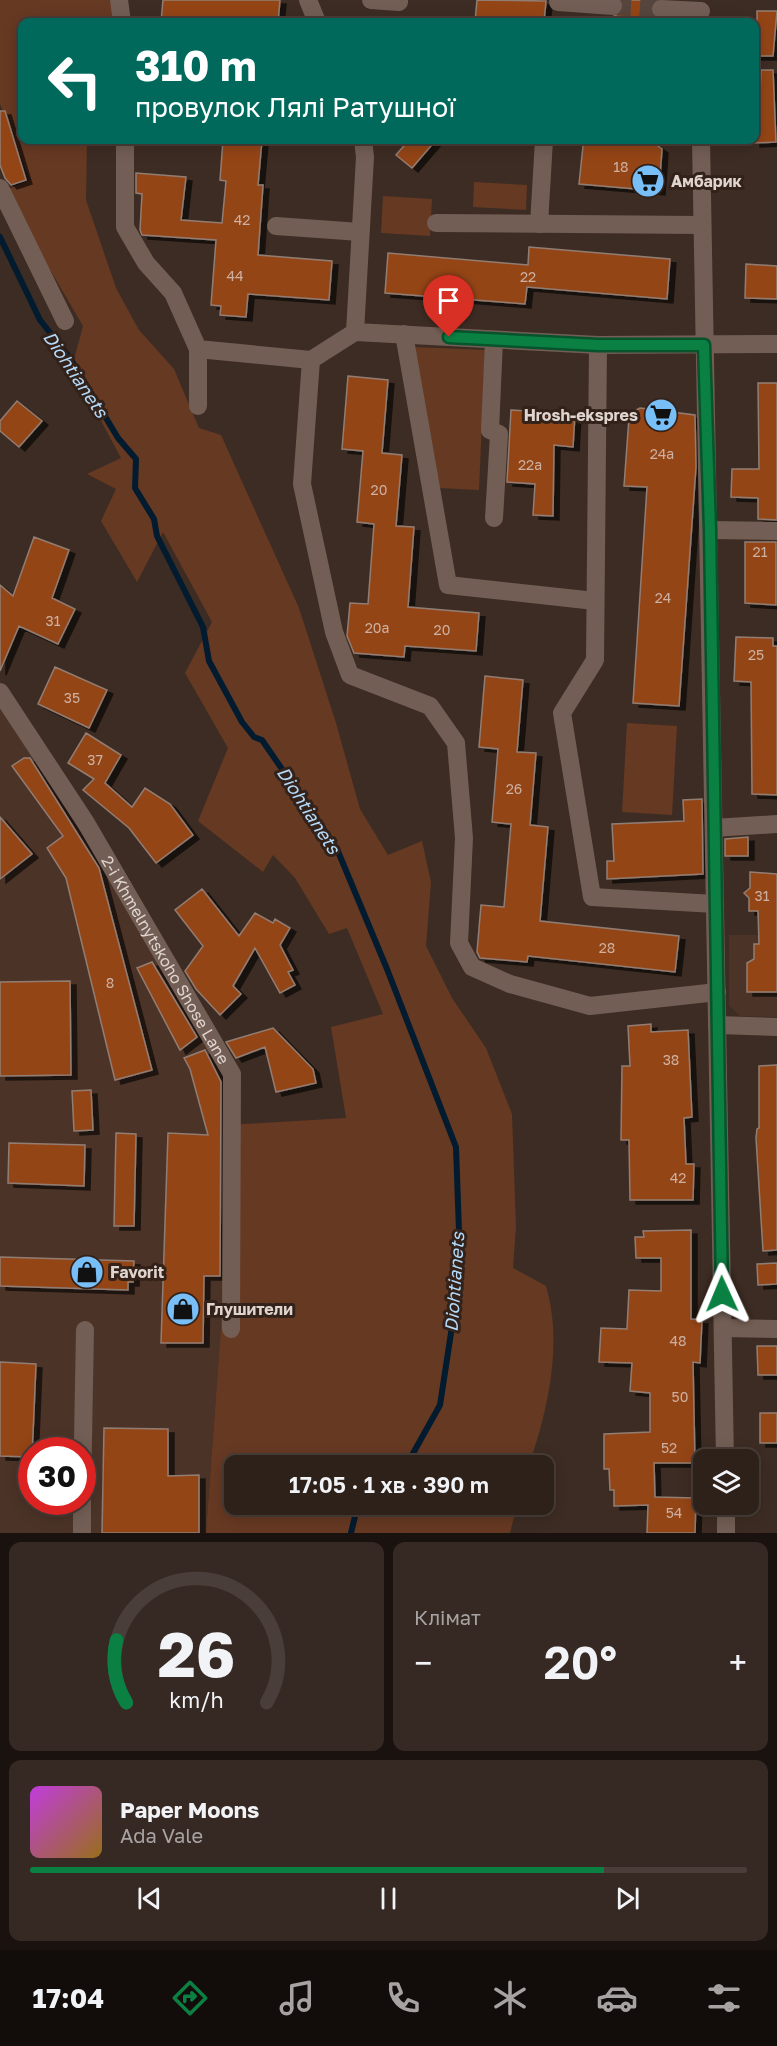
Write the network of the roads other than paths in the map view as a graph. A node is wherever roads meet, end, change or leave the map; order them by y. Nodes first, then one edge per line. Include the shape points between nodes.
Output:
1 (119, 0) edge
2 (308, 0) edge
3 (371, 0) edge
4 (399, 0) edge
5 (558, 2) dead end
6 (590, 2) edge
7 (613, 6) dead end
8 (661, 9) tunnel mouth
9 (701, 11) edge
10 (121, 18) edge
11 (315, 18) edge
12 (125, 144) edge
13 (363, 144) edge
14 (544, 144) edge
15 (701, 144) edge
16 (0, 188) edge
17 (436, 223) dead end
18 (539, 224) junction
19 (702, 225) junction
20 (276, 226) dead end
21 (360, 232) junction
22 (64, 321) dead end
23 (355, 332) junction
24 (404, 334) junction
25 (494, 339) junction
26 (777, 344) edge
27 (598, 345) junction
28 (704, 345) junction
29 (198, 349) junction
30 (311, 360) junction
31 (198, 406) dead end
32 (494, 518) dead end
33 (710, 530) junction
34 (777, 531) edge
35 (595, 601) junction
36 (0, 692) edge
37 (777, 824) edge
38 (714, 828) junction
39 (715, 904) junction
40 (717, 992) junction
41 (717, 1025) junction
42 (777, 1027) edge
43 (723, 1328) junction
44 (231, 1329) dead end
45 (777, 1329) edge
46 (85, 1330) dead end
47 (83, 1437) edge
48 (725, 1449) edge
49 (82, 1515) edge
50 (726, 1515) edge
51 (82, 1533) edge
52 (726, 1533) edge

1 - 10 street
2 - 11 street
3 - 4 street
5 - 6 street
6 - 7 street
8 - 9 street
12 - 29 street via 125,227 146,263 173,293
13 - 21 street
14 - 18 street
15 - 19 street
16 - 22 street
17 - 18 street
18 - 19 street
19 - 28 street
20 - 21 street
21 - 23 street
23 - 24 street
23 - 30 street
24 - 25 street
24 - 35 street via 448,585
25 - 27 street
25 - 32 street via 490,430 499,434
26 - 28 street
27 - 28 street
27 - 35 street
28 - 33 street
29 - 30 street
29 - 31 street
30 - 40 street via 301,475 334,632 350,675 430,705 456,743 464,838 459,943 472,967 552,998 590,1006
33 - 34 street
33 - 38 street
35 - 39 street via 595,660 562,713 592,897
36 - 44 street, 2-i Khmelnytskoho Shose Lane via 86,823 232,1074
37 - 38 street
38 - 39 street
39 - 40 street
40 - 41 street
41 - 42 street
41 - 43 street
43 - 45 street
43 - 48 street
46 - 47 street
49 - 51 street
50 - 52 street

